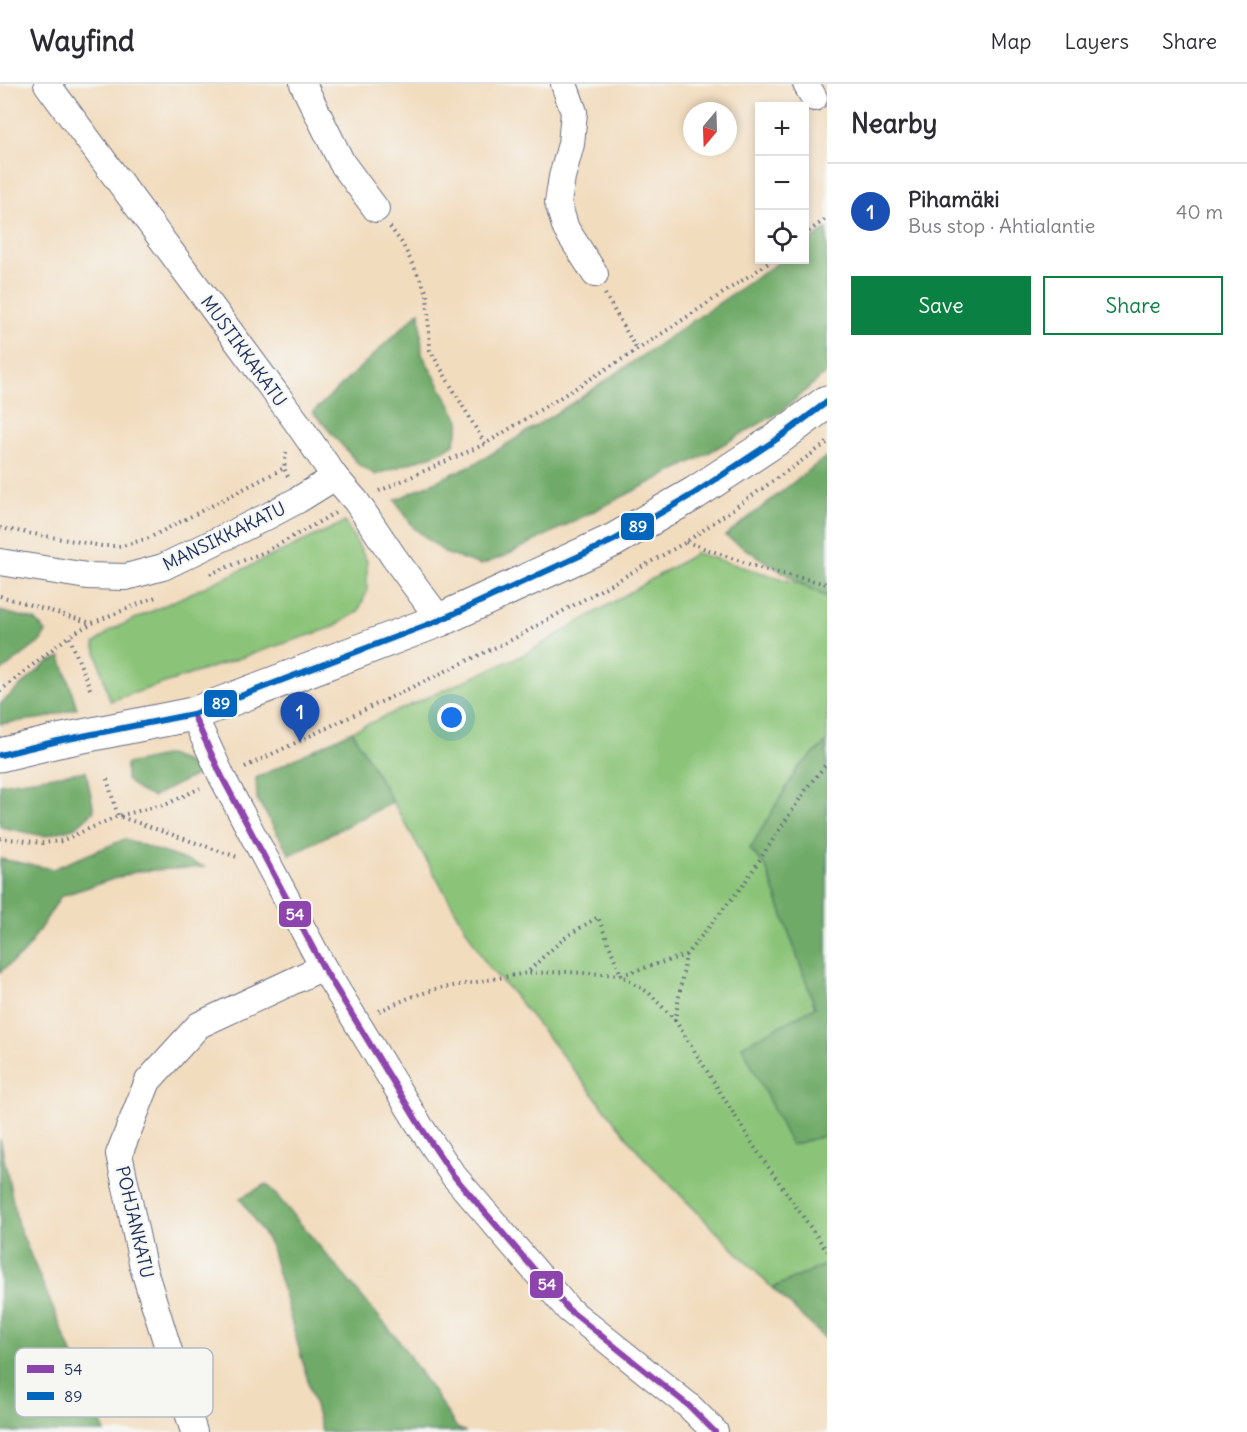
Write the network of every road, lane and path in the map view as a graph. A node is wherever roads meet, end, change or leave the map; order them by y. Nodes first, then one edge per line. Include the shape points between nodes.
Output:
1 (47, 84) edge
2 (303, 84) edge
3 (564, 84) edge
4 (376, 209) joint
5 (827, 218) edge
6 (809, 232) edge
7 (766, 264) edge
8 (595, 274) joint
9 (637, 350) junction
10 (827, 402) edge
11 (827, 443) edge
12 (486, 444) junction
13 (284, 468) dead end
14 (335, 477) junction
15 (356, 501) junction
16 (0, 528) edge
17 (686, 542) junction
18 (0, 562) edge
19 (201, 578) dead end
20 (827, 584) edge
21 (0, 596) edge
22 (158, 596) dead end
23 (440, 620) junction
24 (92, 623) junction
25 (69, 636) junction
26 (90, 689) dead end
27 (0, 691) edge
28 (193, 714) junction
29 (0, 754) edge
30 (827, 763) edge
31 (222, 777) junction
32 (107, 779) dead end
33 (118, 816) junction
34 (0, 838) edge
35 (269, 867) junction
36 (686, 955) junction
37 (323, 967) junction
38 (527, 973) junction
39 (621, 975) junction
40 (675, 1020) junction
41 (356, 1021) junction
42 (827, 1251) edge
43 (168, 1348) edge
44 (189, 1417) edge
45 (194, 1432) edge
46 (715, 1432) edge

1 - 14 street, MUSTIKKAKATU
2 - 4 street via 342,163
3 - 8 street via 574,112 558,203 566,229
4 - 12 path via 402,243 427,293 430,350
5 - 6 path
7 - 9 path
8 - 9 path
9 - 12 path
10 - 23 main road via 695,493 614,540
11 - 17 path
12 - 15 path
13 - 16 path via 149,538 122,546
14 - 15 street, MUSTIKKAKATU
14 - 18 street, MANSIKKAKATU via 268,516 163,567 126,577 87,576
15 - 19 path via 267,551
15 - 23 street, MUSTIKKAKATU
17 - 20 path via 763,569
17 - 31 path via 517,637
21 - 24 path
22 - 24 path
23 - 28 main road
24 - 25 path
25 - 26 path
25 - 27 path
28 - 29 main road
28 - 31 street
30 - 36 path via 742,885
31 - 33 path via 167,804
31 - 35 street
32 - 33 path
33 - 34 path via 61,842
33 - 35 path
35 - 37 street
36 - 39 path
36 - 40 path
37 - 41 street
37 - 43 street, POHJANKATU via 199,1025 148,1081 119,1154 143,1267
38 - 39 path
38 - 39 path via 560,942 598,917
38 - 41 path via 436,989
39 - 40 path via 649,993
40 - 42 path via 757,1151
41 - 46 street via 453,1175 568,1309 689,1406
44 - 45 street, POHJANKATU

